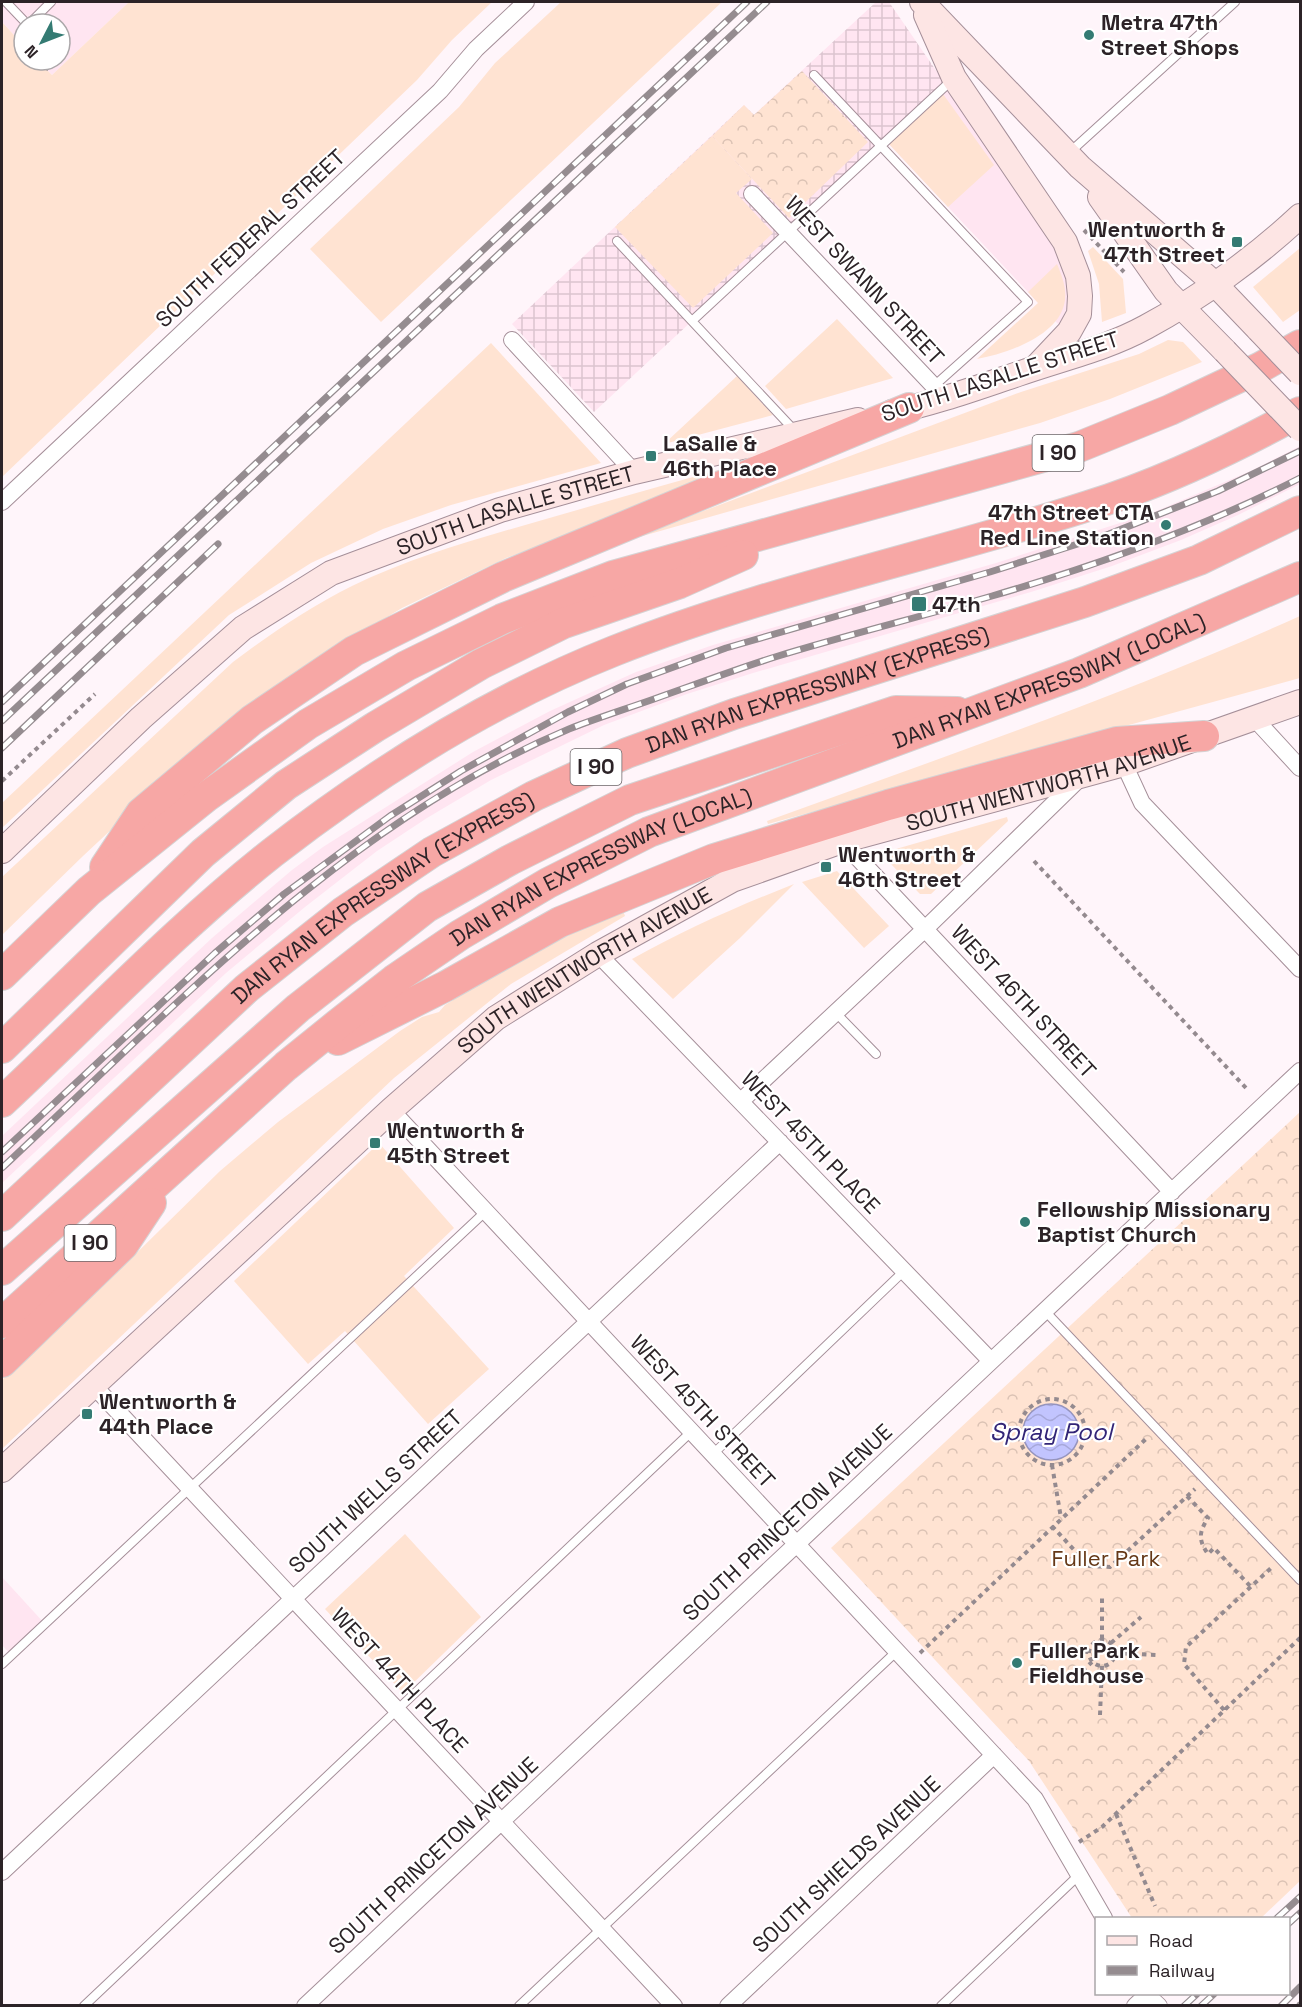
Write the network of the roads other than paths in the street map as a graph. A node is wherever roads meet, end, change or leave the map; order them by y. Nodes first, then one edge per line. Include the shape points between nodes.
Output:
1 (526, 2) edge
2 (921, 2) edge
3 (1234, 2) edge
4 (813, 75) dead end
5 (954, 78) junction
6 (880, 146) junction
7 (1073, 161) junction
8 (752, 194) dead end
9 (1300, 216) edge
10 (788, 232) junction
11 (617, 241) dead end
12 (1214, 283) junction
13 (1181, 306) junction
14 (692, 321) junction
15 (512, 340) dead end
16 (1300, 345) edge
17 (1035, 368) junction
18 (1300, 373) edge
19 (939, 392) junction
20 (909, 408) junction
21 (1300, 412) edge
22 (1300, 429) edge
23 (796, 433) junction
24 (634, 472) junction
25 (2, 502) edge
26 (844, 510) junction
27 (1300, 511) edge
28 (1300, 577) edge
29 (1300, 702) edge
30 (973, 712) junction
31 (1254, 718) junction
32 (1204, 736) junction
33 (1124, 764) junction
34 (1300, 768) edge
35 (1082, 776) junction
36 (842, 841) junction
37 (2, 851) edge
38 (89, 891) junction
39 (925, 929) junction
40 (598, 954) junction
41 (1300, 969) edge
42 (2, 975) edge
43 (836, 1012) junction
44 (2, 1048) edge
45 (876, 1054) dead end
46 (286, 1066) junction
47 (1300, 1071) edge
48 (741, 1101) junction
49 (2, 1102) edge
50 (391, 1110) junction
51 (780, 1142) junction
52 (179, 1163) junction
53 (1172, 1192) junction
54 (485, 1212) junction
55 (2, 1216) edge
56 (2, 1270) edge
57 (904, 1271) junction
58 (1046, 1311) junction
59 (589, 1322) junction
60 (2, 1323) edge
61 (2, 1362) edge
62 (991, 1362) junction
63 (93, 1385) junction
64 (692, 1431) junction
65 (713, 1454) junction
66 (2, 1470) edge
67 (190, 1488) junction
68 (797, 1544) junction
69 (1300, 1580) edge
70 (293, 1599) junction
71 (897, 1651) junction
72 (2, 1664) edge
73 (397, 1710) junction
74 (994, 1755) junction
75 (501, 1821) junction
76 (2, 1872) edge
77 (1079, 1875) junction
78 (1103, 1917) edge
79 (602, 1928) junction
80 (84, 2006) edge
81 (305, 2006) edge
82 (519, 2006) edge
83 (674, 2006) edge
84 (729, 2006) edge
85 (941, 2006) edge

1 - 25 street, SOUTH FEDERAL STREET via 476,49 440,91
2 - 5 main road
2 - 7 main road
3 - 7 lane
4 - 6 lane
5 - 6 lane
5 - 17 main road via 1065,242 1078,276 1079,314 1069,332
6 - 10 lane
6 - 19 lane via 1028,302
7 - 12 main road
7 - 13 main road via 1166,291
8 - 10 street, WEST SWANN STREET
9 - 12 main road
10 - 14 lane
10 - 19 street, WEST SWANN STREET
11 - 14 lane
12 - 13 main road
12 - 18 main road, bridge
13 - 17 main road, SOUTH LASALLE STREET via 1110,343
13 - 22 main road, bridge
14 - 23 lane
15 - 24 street
16 - 26 highway, I 90 via 1170,410 1079,447
17 - 19 main road, SOUTH LASALLE STREET
19 - 20 main road, SOUTH LASALLE STREET
20 - 23 main road, SOUTH LASALLE STREET
20 - 38 highway via 502,577 354,651 252,720 141,813
21 - 49 highway via 1183,470 1091,505 700,619 610,652 525,691 355,792 271,854 186,928
23 - 24 main road, SOUTH LASALLE STREET
24 - 37 main road, SOUTH LASALLE STREET via 500,510 332,573 243,628 141,718
26 - 38 highway, I 90 via 613,576 502,619 406,666 298,730 206,797
26 - 44 highway via 680,583 564,622 481,664 375,727 286,785 203,853
27 - 55 highway, DAN RYAN EXPRESSWAY (EXPRESS) / I 90 via 1199,560 1085,602 734,714 627,753 534,796 432,852 343,912 247,988
28 - 30 highway, DAN RYAN EXPRESSWAY (LOCAL) / I 90 via 1079,673
29 - 31 main road, SOUTH WENTWORTH AVENUE
30 - 46 highway, DAN RYAN EXPRESSWAY (LOCAL) / I 90 via 649,832 548,883 394,980
30 - 56 highway via 896,711 630,800 438,901 298,1008
31 - 32 main road, SOUTH WENTWORTH AVENUE
31 - 34 street
32 - 33 main road, SOUTH WENTWORTH AVENUE
32 - 46 highway via 1116,742 888,804 714,859 560,922 446,986
33 - 35 main road, SOUTH WENTWORTH AVENUE
33 - 41 street via 1142,803
35 - 36 main road, SOUTH WENTWORTH AVENUE
35 - 39 street
36 - 39 street, WEST 46TH STREET
36 - 40 main road, SOUTH WENTWORTH AVENUE via 732,880
38 - 42 highway, I 90
39 - 43 street
39 - 53 street, WEST 46TH STREET
40 - 48 street, WEST 45TH PLACE
40 - 50 main road, SOUTH WENTWORTH AVENUE via 496,1018
43 - 45 lane
43 - 48 street
46 - 52 highway, DAN RYAN EXPRESSWAY (LOCAL) / I 90
47 - 53 street, SOUTH PRINCETON AVENUE
48 - 51 street, WEST 45TH PLACE
50 - 54 street, WEST 45TH STREET
50 - 63 main road, SOUTH WENTWORTH AVENUE
51 - 57 street, WEST 45TH PLACE
51 - 59 street, SOUTH WELLS STREET
52 - 60 highway, DAN RYAN EXPRESSWAY (LOCAL) / I 90
52 - 61 highway via 123,1245
53 - 58 street, SOUTH PRINCETON AVENUE
54 - 59 street, WEST 45TH STREET
54 - 67 lane
57 - 62 street, WEST 45TH PLACE
57 - 65 lane
58 - 62 street, SOUTH PRINCETON AVENUE
58 - 69 lane
59 - 64 street, WEST 45TH STREET
59 - 70 street, SOUTH WELLS STREET
62 - 68 street, SOUTH PRINCETON AVENUE
63 - 66 main road, SOUTH WENTWORTH AVENUE
63 - 67 street, WEST 44TH PLACE
64 - 65 street, WEST 45TH STREET
64 - 73 lane
65 - 68 street, WEST 45TH STREET
67 - 70 street, WEST 44TH PLACE
67 - 72 lane
68 - 71 street, WEST 45TH STREET
68 - 75 street, SOUTH PRINCETON AVENUE
70 - 73 street, WEST 44TH PLACE
70 - 76 street, SOUTH WELLS STREET
71 - 74 street, WEST 45TH STREET
71 - 79 lane
73 - 75 street, WEST 44TH PLACE
73 - 80 lane
74 - 77 street, WEST 45TH STREET via 1035,1799
74 - 84 street, SOUTH SHIELDS AVENUE
75 - 79 street, WEST 44TH PLACE
75 - 81 street, SOUTH PRINCETON AVENUE
77 - 78 street, WEST 45TH STREET
77 - 85 lane
79 - 82 lane
79 - 83 street, WEST 44TH PLACE

